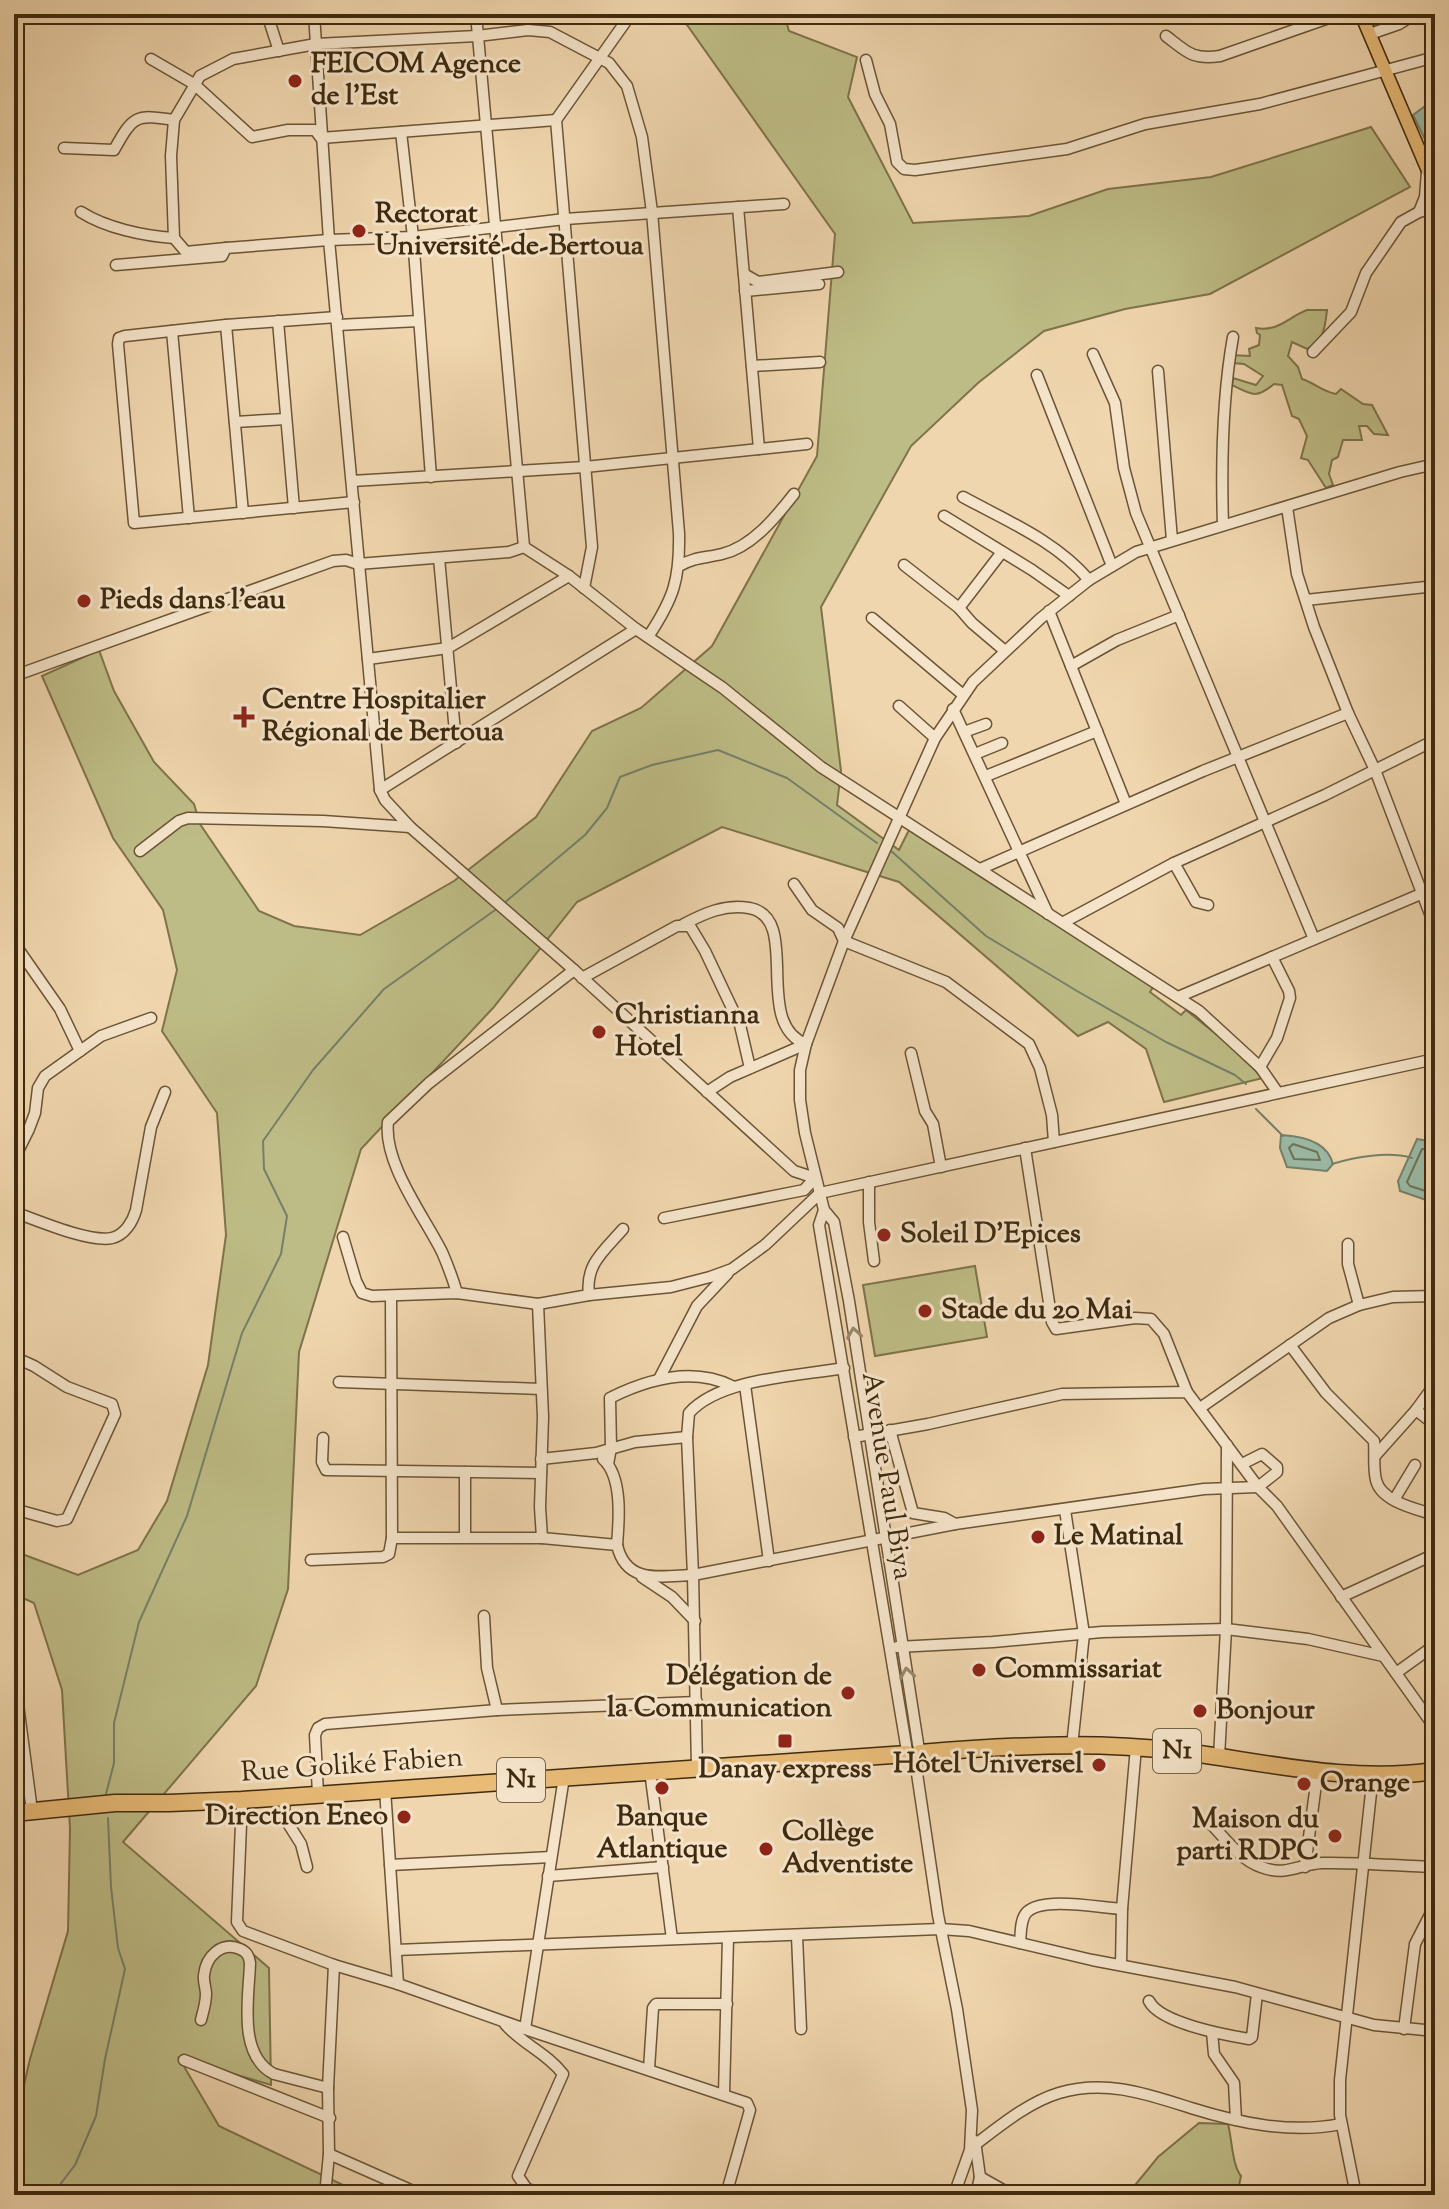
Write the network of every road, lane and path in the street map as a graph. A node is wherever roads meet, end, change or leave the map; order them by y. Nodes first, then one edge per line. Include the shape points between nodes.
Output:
1 (267, 14) edge
2 (314, 14) edge
3 (476, 14) edge
4 (631, 14) edge
5 (1340, 14) edge
6 (1361, 14) edge
7 (1415, 14) edge
8 (1370, 34) junction
9 (477, 36) junction
10 (1166, 36) dead end
11 (316, 44) junction
12 (279, 51) junction
13 (1435, 57) edge
14 (600, 58) junction
15 (151, 59) dead end
16 (866, 60) dead end
17 (1385, 72) junction
18 (194, 84) junction
19 (174, 120) junction
20 (556, 120) junction
21 (485, 126) junction
22 (401, 132) junction
23 (321, 138) junction
24 (64, 148) dead end
25 (1427, 168) junction
26 (1435, 187) edge
27 (784, 204) dead end
28 (738, 207) junction
29 (1435, 208) edge
30 (81, 212) dead end
31 (652, 212) junction
32 (1419, 212) junction
33 (565, 219) junction
34 (496, 228) junction
35 (413, 237) junction
36 (174, 238) junction
37 (329, 240) junction
38 (226, 248) junction
39 (116, 265) dead end
40 (838, 272) dead end
41 (744, 274) junction
42 (819, 284) dead end
43 (745, 291) junction
44 (278, 321) junction
45 (338, 321) junction
46 (419, 321) junction
47 (226, 325) junction
48 (172, 331) junction
49 (1233, 337) dead end
50 (1313, 352) dead end
51 (1093, 354) dead end
52 (820, 362) dead end
53 (752, 366) junction
54 (1158, 371) dead end
55 (1037, 375) dead end
56 (286, 419) junction
57 (235, 422) junction
58 (807, 444) dead end
59 (759, 449) junction
60 (673, 458) junction
61 (1435, 464) edge
62 (585, 467) junction
63 (516, 470) junction
64 (431, 477) junction
65 (352, 481) junction
66 (794, 494) dead end
67 (963, 497) dead end
68 (354, 502) junction
69 (1287, 507) junction
70 (294, 508) junction
71 (243, 513) junction
72 (944, 516) dead end
73 (189, 518) junction
74 (1223, 525) junction
75 (1172, 540) junction
76 (524, 547) junction
77 (1150, 547) junction
78 (1002, 552) junction
79 (439, 558) junction
80 (358, 564) junction
81 (904, 565) dead end
82 (679, 566) junction
83 (1112, 566) junction
84 (569, 576) junction
85 (1089, 580) junction
86 (1435, 586) edge
87 (584, 588) junction
88 (1069, 596) junction
89 (1306, 600) junction
90 (959, 608) junction
91 (1049, 611) junction
92 (1179, 615) junction
93 (872, 618) dead end
94 (636, 629) junction
95 (648, 637) junction
96 (448, 648) junction
97 (1005, 651) junction
98 (368, 659) junction
99 (1071, 666) junction
100 (14, 676) edge
101 (962, 694) junction
102 (899, 706) dead end
103 (953, 709) junction
104 (1348, 713) junction
105 (986, 724) dead end
106 (1097, 731) junction
107 (964, 732) junction
108 (935, 738) junction
109 (1435, 740) edge
110 (456, 743) junction
111 (1002, 743) dead end
112 (975, 754) junction
113 (1238, 757) junction
114 (1375, 770) junction
115 (986, 776) junction
116 (380, 790) junction
117 (1126, 804) junction
118 (899, 818) junction
119 (1264, 823) junction
120 (410, 827) junction
121 (1019, 850) junction
122 (140, 851) dead end
123 (1174, 863) junction
124 (980, 869) junction
125 (794, 884) dead end
126 (1435, 888) edge
127 (1421, 894) junction
128 (1208, 905) dead end
129 (1048, 915) junction
130 (1064, 922) junction
131 (684, 924) junction
132 (1435, 927) edge
133 (1314, 939) junction
134 (844, 941) junction
135 (14, 943) edge
136 (1272, 957) junction
137 (578, 974) junction
138 (1178, 997) junction
139 (151, 1018) dead end
140 (806, 1044) junction
141 (80, 1051) junction
142 (911, 1053) dead end
143 (1435, 1059) edge
144 (1260, 1067) junction
145 (750, 1068) junction
146 (165, 1092) dead end
147 (707, 1092) junction
148 (1278, 1093) junction
149 (1054, 1142) junction
150 (1025, 1148) junction
151 (14, 1159) edge
152 (941, 1167) junction
153 (815, 1178) junction
154 (869, 1182) junction
155 (820, 1193) junction
156 (824, 1210) junction
157 (14, 1212) edge
158 (664, 1218) dead end
159 (623, 1229) dead end
160 (343, 1237) dead end
161 (1348, 1244) dead end
162 (874, 1261) dead end
163 (732, 1269) junction
164 (457, 1293) junction
165 (589, 1295) junction
166 (1435, 1296) edge
167 (391, 1297) junction
168 (538, 1304) junction
169 (1359, 1305) junction
170 (1290, 1345) junction
171 (14, 1357) edge
172 (844, 1368) junction
173 (659, 1379) junction
174 (339, 1382) dead end
175 (391, 1384) junction
176 (1435, 1384) edge
177 (745, 1385) junction
178 (732, 1386) junction
179 (541, 1389) junction
180 (1187, 1392) junction
181 (1200, 1408) junction
182 (1416, 1410) junction
183 (1435, 1425) edge
184 (890, 1430) junction
185 (870, 1435) junction
186 (687, 1437) junction
187 (854, 1437) junction
188 (323, 1438) dead end
189 (1227, 1445) junction
190 (611, 1448) junction
191 (596, 1453) junction
192 (1375, 1456) junction
193 (541, 1459) junction
194 (608, 1464) junction
195 (1242, 1464) junction
196 (1415, 1465) dead end
197 (391, 1472) junction
198 (465, 1472) junction
199 (541, 1473) junction
200 (1225, 1487) junction
201 (1258, 1487) junction
202 (1394, 1500) junction
203 (14, 1509) edge
204 (1065, 1510) junction
205 (1435, 1515) edge
206 (955, 1524) junction
207 (465, 1537) junction
208 (886, 1537) junction
209 (392, 1538) junction
210 (542, 1538) junction
211 (871, 1540) junction
212 (617, 1545) junction
213 (1434, 1552) edge
214 (311, 1560) dead end
215 (769, 1561) junction
216 (693, 1575) junction
217 (640, 1576) junction
218 (1341, 1597) junction
219 (484, 1616) dead end
220 (695, 1621) junction
221 (1226, 1629) junction
222 (1084, 1634) junction
223 (1435, 1645) edge
224 (903, 1646) junction
225 (888, 1647) junction
226 (1383, 1656) junction
227 (1396, 1673) junction
228 (14, 1674) edge
229 (697, 1702) junction
230 (497, 1710) junction
231 (1435, 1728) edge
232 (1072, 1746) junction
233 (1136, 1747) junction
234 (914, 1753) junction
235 (1219, 1757) junction
236 (697, 1768) junction
237 (1318, 1769) junction
238 (650, 1771) junction
239 (1434, 1771) edge
240 (1373, 1774) junction
241 (564, 1777) junction
242 (385, 1789) junction
243 (318, 1794) junction
244 (285, 1796) junction
245 (242, 1800) junction
246 (32, 1811) junction
247 (14, 1813) edge
248 (1209, 1822) dead end
249 (551, 1857) junction
250 (390, 1865) junction
251 (1364, 1865) junction
252 (307, 1867) dead end
253 (663, 1867) junction
254 (1305, 1867) junction
255 (1435, 1867) edge
256 (548, 1876) junction
257 (1435, 1905) edge
258 (1122, 1909) junction
259 (940, 1929) junction
260 (797, 1936) junction
261 (728, 1938) junction
262 (672, 1939) junction
263 (1020, 1943) junction
264 (538, 1947) junction
265 (396, 1950) junction
266 (334, 1965) junction
267 (1121, 1965) junction
268 (398, 1984) junction
269 (1257, 1994) junction
270 (1149, 2001) dead end
271 (727, 2004) junction
272 (1346, 2018) junction
273 (201, 2020) dead end
274 (504, 2023) junction
275 (525, 2029) junction
276 (801, 2029) dead end
277 (1404, 2029) junction
278 (1435, 2031) edge
279 (1212, 2032) junction
280 (184, 2060) dead end
281 (649, 2069) junction
282 (328, 2088) junction
283 (724, 2094) junction
284 (330, 2118) junction
285 (1236, 2120) junction
286 (1341, 2124) junction
287 (972, 2132) junction
288 (976, 2144) junction
289 (329, 2154) junction
290 (980, 2177) junction
291 (325, 2195) edge
292 (422, 2195) edge
293 (552, 2195) edge
294 (726, 2195) edge
295 (954, 2195) edge
296 (976, 2195) edge
297 (1012, 2195) edge
298 (1356, 2195) edge

1 - 12 street
2 - 11 street
3 - 9 street
4 - 14 street
5 - 10 street via 1220,56 1192,56
6 - 8 main road
7 - 8 street
8 - 17 main road
9 - 11 street
9 - 14 street via 550,32
9 - 21 street
11 - 12 street
11 - 23 street
12 - 18 street via 233,59
13 - 17 street
14 - 20 street
14 - 31 street via 627,86 637,114
15 - 18 street
16 - 17 street via 890,124 897,162 915,170 1067,149 1145,124 1239,109
17 - 25 main road
18 - 19 street
18 - 23 street via 252,137 315,130
19 - 24 street via 147,116 128,124 114,150
19 - 36 street
20 - 21 street
20 - 33 street
21 - 22 street
21 - 34 street
22 - 23 street
22 - 35 street
23 - 37 street
25 - 26 main road
25 - 32 street
27 - 28 street
28 - 31 street
28 - 41 street
29 - 32 street
30 - 36 street via 94,220
31 - 33 street
31 - 60 street
32 - 50 street via 1401,222 1366,273 1351,312
33 - 34 street
33 - 62 street
34 - 35 street
34 - 63 street
35 - 37 street
35 - 46 street
36 - 38 street via 186,252
37 - 38 street
37 - 45 street
38 - 39 street via 222,256
40 - 41 street via 758,282
41 - 43 street
42 - 43 street
43 - 53 street
44 - 45 street
44 - 47 street
44 - 56 street
45 - 46 street
45 - 65 street
46 - 64 street
47 - 48 street
47 - 57 street
48 - 73 street
48 - 73 street via 119,338 134,523
49 - 74 street via 1224,418
51 - 77 street via 1115,403 1130,497
52 - 53 street
53 - 59 street
54 - 75 street
55 - 83 street
56 - 57 street
56 - 70 street
57 - 71 street
58 - 59 street
59 - 60 street
60 - 62 street
60 - 82 street
61 - 69 street
62 - 63 street
62 - 87 street via 592,547
63 - 64 street
63 - 76 street
64 - 65 street
65 - 68 street
66 - 82 street via 752,538 725,554 693,558
67 - 85 street via 1051,546
68 - 70 street
68 - 80 street
69 - 74 street
69 - 89 street
70 - 71 street
71 - 73 street
72 - 78 street
74 - 75 street
75 - 77 street
76 - 79 street
76 - 84 street
77 - 83 street
77 - 92 street
78 - 88 street
78 - 90 street
79 - 80 street
79 - 96 street
80 - 98 street
80 - 100 street via 333,561
81 - 90 street
82 - 95 street via 673,594
83 - 85 street
84 - 87 street
84 - 96 street
85 - 88 street
86 - 89 street
87 - 94 street
88 - 91 street
89 - 104 street
90 - 97 street
91 - 97 street
91 - 99 street
92 - 99 street
92 - 113 street
93 - 101 street
94 - 95 street
94 - 110 street
95 - 118 street via 723,688 821,767
96 - 98 street
96 - 110 street
97 - 101 street
98 - 116 street
99 - 106 street
101 - 103 street
102 - 108 street
103 - 107 street
103 - 108 street
104 - 113 street
104 - 114 street
105 - 107 street
106 - 115 street
106 - 117 street
107 - 112 street
108 - 118 street
109 - 114 street
110 - 116 street
111 - 112 street
112 - 115 street
113 - 117 street
113 - 119 street
114 - 119 street
114 - 127 street
115 - 121 street
116 - 120 street
117 - 121 street
118 - 124 street
118 - 134 street
119 - 123 street
119 - 133 street
120 - 122 street via 188,818
120 - 137 street
121 - 124 street
121 - 129 street
123 - 128 street via 1196,902
123 - 130 street
124 - 129 street
125 - 134 street via 812,910 838,928
126 - 127 street
127 - 132 street
127 - 133 street
129 - 130 street
130 - 138 street
131 - 137 street
131 - 140 street via 709,911 738,906 759,910 770,919 784,1028 792,1039
131 - 145 street via 705,951 740,1025
133 - 136 street
134 - 140 street
134 - 149 street via 946,982 1029,1044 1052,1115
135 - 141 street via 60,1009
136 - 138 street
136 - 144 street via 1290,998 1277,1038
137 - 147 street
137 - 164 street via 429,1083 388,1122 388,1144
138 - 144 street
139 - 141 street via 101,1036
140 - 145 street
140 - 153 street via 800,1100
141 - 151 street via 41,1082 35,1113
142 - 152 street
143 - 148 street
144 - 148 street
145 - 147 street
146 - 157 street via 151,1127 133,1220 117,1236 78,1234
147 - 153 street via 794,1171
148 - 149 street
149 - 150 street
150 - 152 street
150 - 180 street via 1056,1329 1151,1319 1164,1334
152 - 154 street
153 - 155 street
153 - 158 street via 804,1190
154 - 155 street
154 - 162 street
155 - 156 street
155 - 163 street
156 - 172 street, Avenue Paul Biya via 819,1225
185 -> 156 street via 834,1222
159 - 165 street via 593,1264 587,1279
160 - 167 street via 362,1293
161 - 169 street
163 - 165 street via 671,1287
163 - 173 street via 697,1306
164 - 167 street
164 - 168 street
165 - 168 street
166 - 169 street
167 - 175 street
168 - 179 street
169 - 170 street
170 - 181 street
170 - 192 street via 1326,1393 1374,1441
171 - 203 street via 67,1387 112,1404 115,1414 67,1519
172 - 177 street
172 - 187 street, Avenue Paul Biya
173 - 178 street via 688,1375
173 - 190 street via 610,1398
174 - 175 street
175 - 179 street
175 - 197 street
176 - 182 street
177 - 178 street
177 - 215 street
178 - 186 street via 689,1413
179 - 193 street
180 - 181 street
180 - 184 street via 1062,1394
181 - 189 street
182 - 183 street
182 - 192 street
184 - 185 street
184 - 206 street via 913,1513
185 - 187 street
185 - 208 street
186 - 190 street
186 - 216 street
187 - 211 street, Avenue Paul Biya
188 - 197 street via 326,1470
189 - 195 street
189 - 200 street
190 - 191 street
190 - 194 street
191 - 193 street
191 - 194 street
192 - 202 street via 1379,1487
193 - 199 street
194 - 212 street via 617,1498
195 - 201 street
195 - 201 street via 1262,1454 1277,1467
196 - 202 street
197 - 198 street
197 - 209 street
198 - 199 street
198 - 207 street
199 - 210 street
200 - 201 street
200 - 204 street
200 - 221 street
201 - 218 street
202 - 205 street
204 - 206 street
204 - 222 street
206 - 208 street
207 - 209 street
207 - 210 street
208 - 211 street
208 - 224 street
209 - 214 street via 389,1554 383,1557
210 - 212 street
211 - 215 street
211 - 225 street, Avenue Paul Biya
212 - 217 street via 622,1559
213 - 218 street
215 - 216 street
216 - 217 street
216 - 220 street
217 - 220 street via 672,1597
218 - 226 street
219 - 230 street via 487,1668
220 - 229 street
221 - 222 street
221 - 226 street via 1308,1639
221 - 235 street
222 - 224 street
222 - 232 street
223 - 227 street
224 - 225 street
234 -> 224 street
225 - 234 street, Avenue Paul Biya
226 - 227 street
227 - 231 street
228 - 246 street
229 - 230 street
229 - 236 street
230 - 243 street via 325,1724 315,1735
232 - 233 highway, N1
232 - 234 highway, N1
233 - 235 highway, N1
233 - 258 street
234 - 236 highway, Rue Goliké Fabien / N1
234 - 259 street
235 - 237 highway, N1
236 - 238 highway, Rue Goliké Fabien / N1
237 - 240 highway, N1
237 - 254 street
238 - 241 highway, Rue Goliké Fabien / N1
238 - 253 street
239 - 240 highway, N1
240 - 251 street
241 - 242 highway, Rue Goliké Fabien / N1
241 - 249 street
242 - 243 highway, Rue Goliké Fabien / N1
242 - 250 street
243 - 244 highway, Rue Goliké Fabien / N1
244 - 245 highway, Rue Goliké Fabien / N1
244 - 252 street via 284,1817 301,1844
245 - 246 highway, Rue Goliké Fabien / N1
245 - 266 street via 239,1927
246 - 247 highway, N1
248 - 254 street via 1257,1866 1275,1872
249 - 250 street
249 - 256 street
250 - 265 street
251 - 254 street
251 - 255 street
251 - 272 street
253 - 256 street
253 - 262 street
256 - 264 street
257 - 277 street via 1415,1944
258 - 263 street via 1032,1909 1023,1920
258 - 267 street
259 - 260 street
259 - 263 street
259 - 287 street via 969,2086
260 - 261 street
260 - 276 street
261 - 262 street
261 - 271 street
262 - 264 street
263 - 267 street
264 - 265 street
264 - 275 street
265 - 268 street
266 - 268 street
266 - 282 street
267 - 269 street
268 - 274 street
269 - 272 street
269 - 279 street via 1251,2039
270 - 279 street via 1157,2011
271 - 281 street via 656,2004
271 - 283 street
272 - 277 street
272 - 286 street
273 - 282 street via 210,1958 228,1945 243,1950 250,1963 248,2026 253,2049 274,2074
274 - 275 street
274 - 293 street via 563,2074 518,2176 527,2189
275 - 281 street
277 - 278 street
279 - 285 street via 1214,2054 1234,2083
280 - 284 street
281 - 283 street
282 - 284 street
283 - 294 street via 747,2103 750,2110
284 - 289 street
285 - 286 street via 1319,2129
285 - 288 street via 1141,2092 1084,2088 1057,2094 1014,2116
286 - 298 street
287 - 288 street
287 - 295 street
288 - 290 street
289 - 291 street
289 - 292 street
290 - 296 street
290 - 297 street

